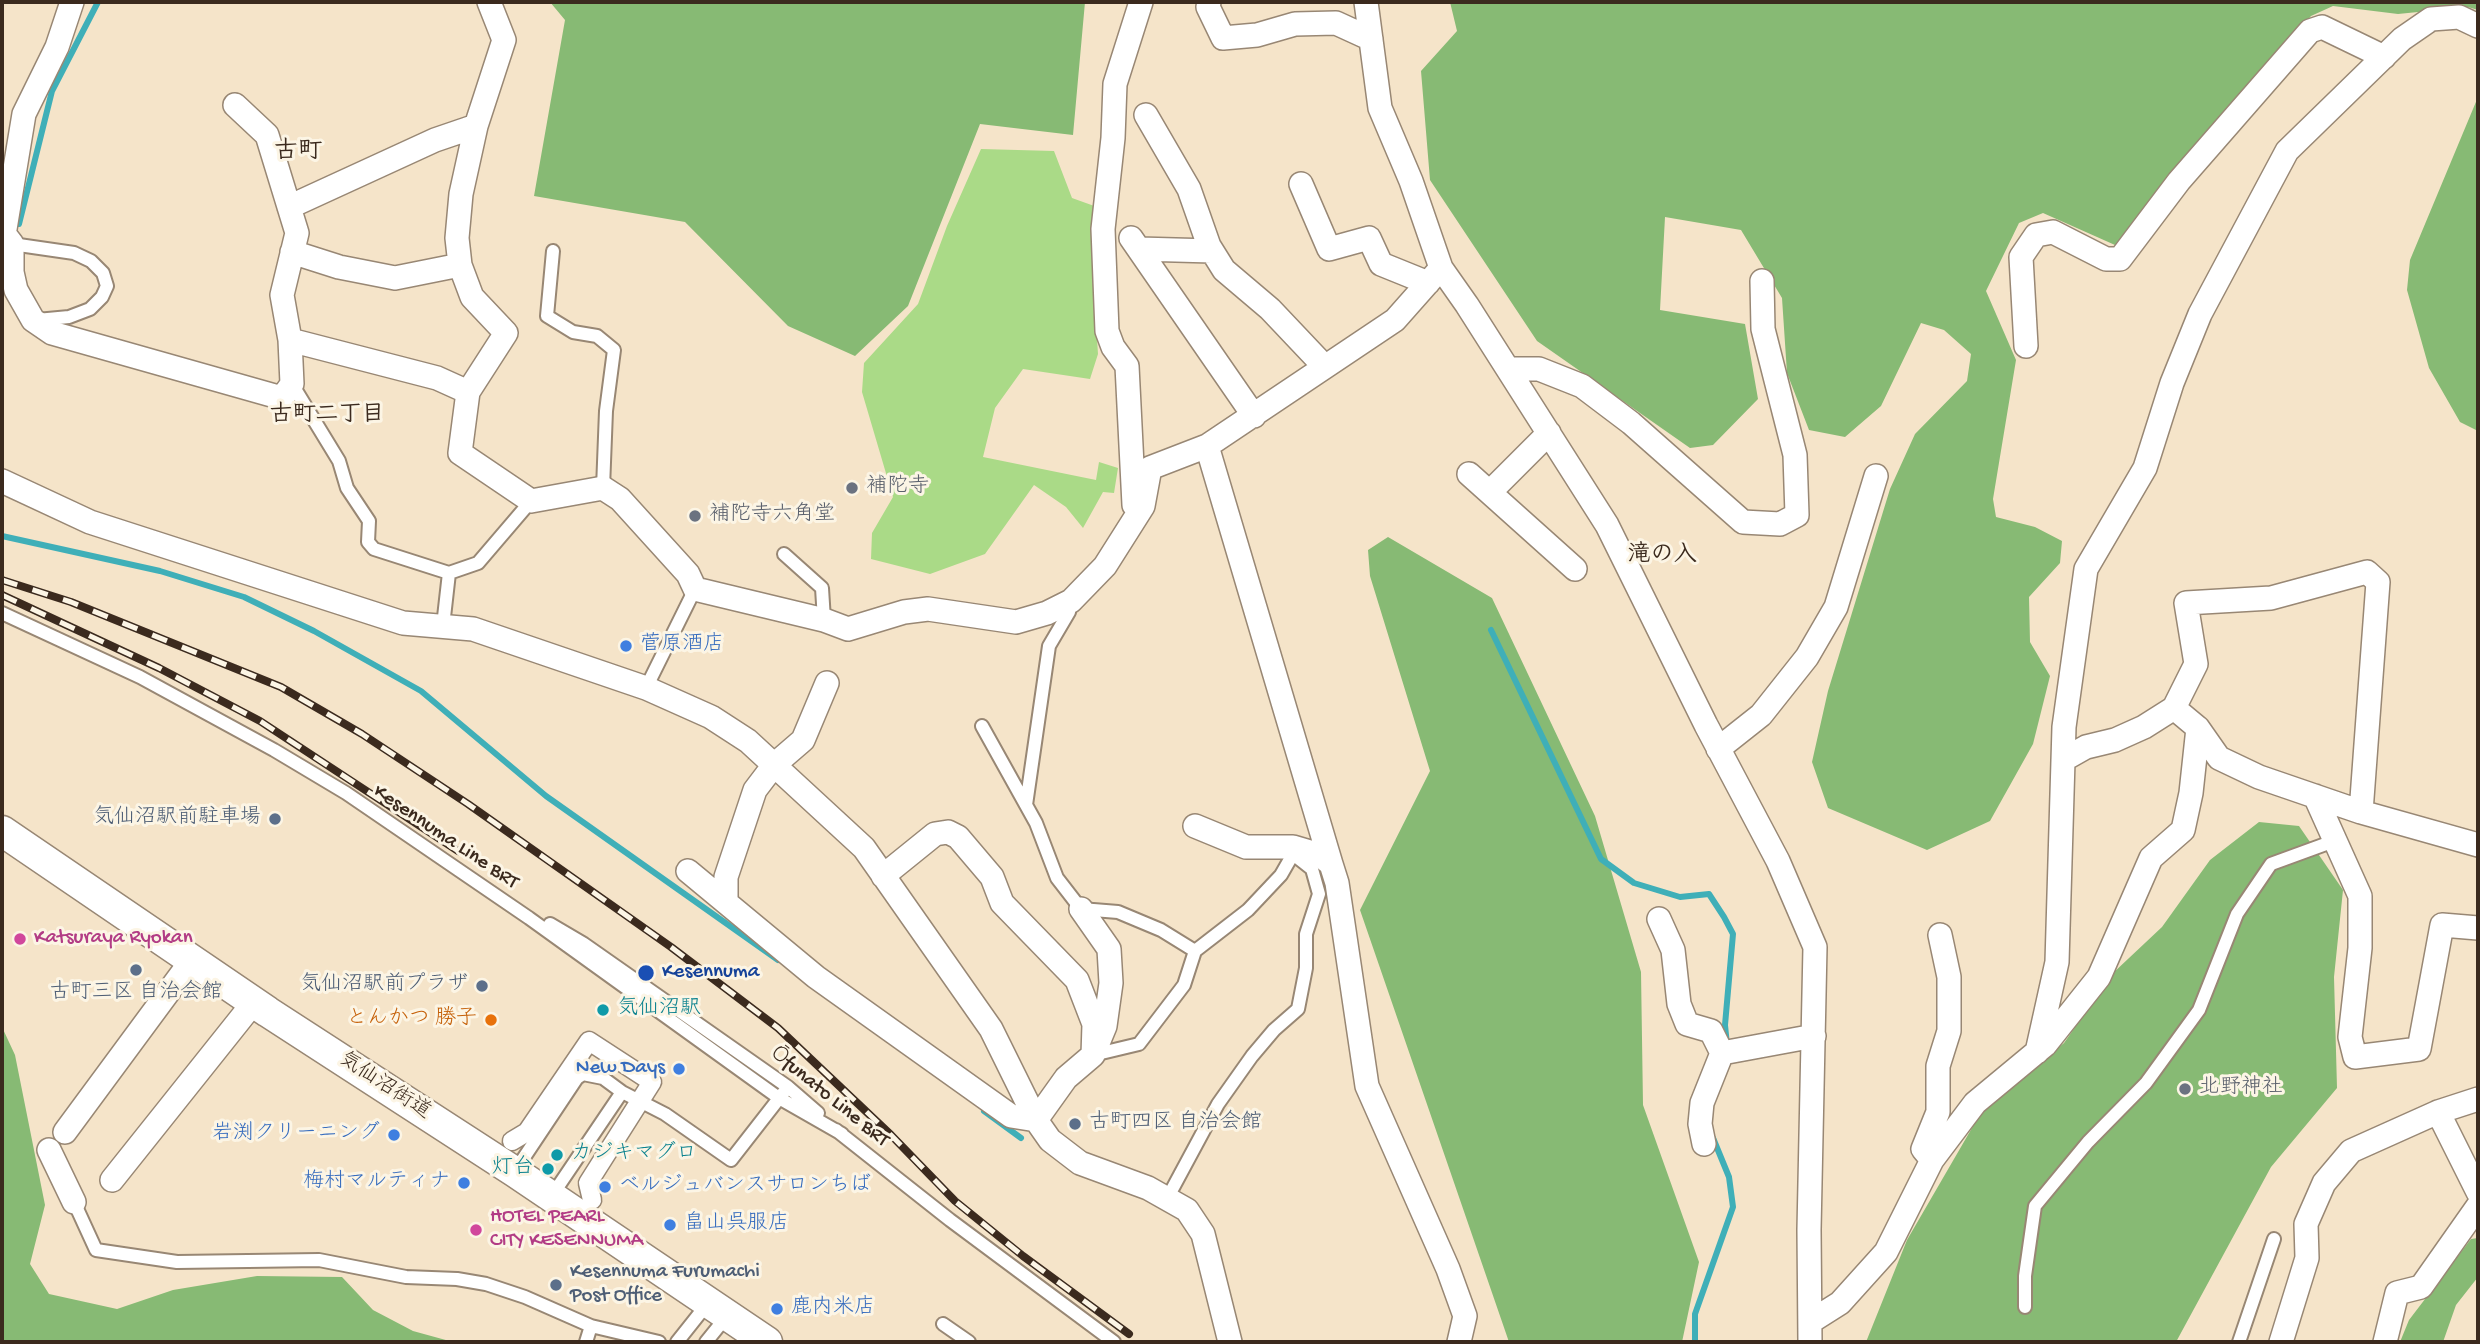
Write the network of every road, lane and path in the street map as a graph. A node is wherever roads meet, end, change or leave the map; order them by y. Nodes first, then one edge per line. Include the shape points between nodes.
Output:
1 (72, 2) edge
2 (489, 2) edge
3 (1141, 2) edge
4 (1209, 2) edge
5 (1366, 2) edge
6 (2478, 26) edge
7 (1371, 39) junction
8 (2384, 57) junction
9 (235, 105) dead end
10 (1146, 114) dead end
11 (476, 127) junction
12 (1301, 184) dead end
13 (289, 207) junction
14 (6, 237) edge
15 (553, 251) dead end
16 (1212, 251) junction
17 (292, 252) junction
18 (460, 265) junction
19 (1434, 276) junction
20 (1762, 281) dead end
21 (33, 320) junction
22 (290, 340) junction
23 (2026, 346) dead end
24 (1324, 366) junction
25 (1509, 369) junction
26 (292, 384) junction
27 (468, 393) junction
28 (1254, 416) junction
29 (1549, 433) junction
30 (1207, 446) junction
31 (1469, 474) dead end
32 (1876, 476) dead end
33 (2, 481) edge
34 (603, 488) junction
35 (1490, 492) junction
36 (531, 501) junction
37 (1135, 519) junction
38 (785, 554) dead end
39 (1575, 569) dead end
40 (449, 573) junction
41 (695, 589) junction
42 (1071, 601) junction
43 (2, 613) edge
44 (824, 620) junction
45 (443, 626) junction
46 (827, 684) dead end
47 (646, 688) junction
48 (2174, 708) junction
49 (982, 726) dead end
50 (2197, 728) junction
51 (1718, 749) junction
52 (2063, 760) junction
53 (774, 765) junction
54 (2315, 796) junction
55 (1026, 806) junction
56 (2361, 812) junction
57 (1195, 826) dead end
58 (2, 831) edge
59 (2334, 841) junction
60 (2478, 845) edge
61 (1293, 850) junction
62 (1331, 864) junction
63 (688, 871) dead end
64 (883, 876) junction
65 (726, 902) junction
66 (507, 903) junction
67 (1081, 909) junction
68 (1658, 919) dead end
69 (2478, 928) edge
70 (1940, 935) dead end
71 (1195, 951) junction
72 (192, 960) junction
73 (254, 1002) junction
74 (1814, 1036) junction
75 (1726, 1052) junction
76 (2037, 1052) junction
77 (1093, 1055) junction
78 (788, 1087) junction
79 (622, 1092) junction
80 (779, 1098) junction
81 (2478, 1100) edge
82 (640, 1101) junction
83 (2438, 1112) junction
84 (1036, 1120) junction
85 (65, 1132) dead end
86 (842, 1135) junction
87 (512, 1141) dead end
88 (1704, 1144) dead end
89 (49, 1150) dead end
90 (1932, 1160) junction
91 (515, 1172) junction
92 (112, 1180) dead end
93 (2478, 1192) edge
94 (551, 1197) junction
95 (1168, 1197) junction
96 (592, 1200) dead end
97 (74, 1202) joint
98 (2478, 1206) edge
99 (2274, 1239) dead end
100 (2025, 1307) dead end
101 (718, 1309) junction
102 (943, 1324) dead end
103 (591, 1326) junction
104 (1810, 1332) edge
105 (758, 1340) edge
106 (586, 1342) edge
107 (659, 1342) edge
108 (677, 1342) edge
109 (706, 1342) edge
110 (969, 1342) edge
111 (1114, 1342) edge
112 (1230, 1342) edge
113 (1459, 1342) edge
114 (2239, 1342) edge
115 (2281, 1342) edge
116 (2385, 1342) edge

1 - 14 street via 57,47 24,114
2 - 11 street via 504,40
3 - 37 street via 1115,84 1103,229 1107,331 1127,366
4 - 7 street via 1223,38 1296,24 1336,23
5 - 7 street
6 - 8 street via 2459,17 2431,19
7 - 19 street via 1380,108 1410,181
8 - 23 street via 2322,27 2310,31 2179,181 2120,259 2106,259 2053,233 2036,235 2021,257
8 - 52 street via 2287,151 2200,314 2145,468 2086,569 2074,635
9 - 13 street via 267,135
10 - 16 street via 1189,189
11 - 13 street via 435,140
11 - 18 street via 461,194
12 - 19 street via 1329,249 1369,238 1381,264
13 - 17 street via 297,233
14 - 21 street via 16,290
14 - 21 lane via 74,253 91,261 105,279 102,297 90,309 69,317
15 - 34 lane via 547,316 573,332 597,336 614,350
16 - 24 street via 1224,271 1270,309
16 - 28 street via 1135,244
17 - 18 street via 395,278
17 - 22 street via 282,295
18 - 27 street via 472,297 506,334
19 - 24 street via 1395,320
19 - 25 street
20 - 25 street via 1763,330 1795,455 1797,515 1780,524 1743,522 1582,386 1539,369
21 - 26 street via 52,333 282,398
22 - 26 street
22 - 27 street via 438,378
24 - 28 street
25 - 29 street
26 - 40 lane via 369,521 369,542 374,549
27 - 36 street via 460,453
28 - 30 street
29 - 35 street
29 - 51 street via 1607,525
30 - 37 street via 1150,468 1143,506
30 - 62 street
31 - 35 street
32 - 51 street via 1836,607 1807,657 1762,715
33 - 45 street via 90,522 403,623
34 - 36 street
34 - 41 street via 628,507 688,574
35 - 39 street
36 - 40 lane via 478,563
37 - 42 street via 1105,566
38 - 44 lane via 822,588
40 - 45 lane
41 - 44 street
41 - 47 lane
42 - 44 street via 1016,622 928,608 848,629
42 - 55 lane via 1049,646
43 - 66 lane, Kesennuma Line BRT via 140,677 274,750 346,793
45 - 47 street via 473,629
46 - 53 street via 803,740
47 - 53 street via 711,718 748,741
48 - 50 street
48 - 52 street via 2144,727
48 - 56 street via 2196,664 2186,603 2271,598 2367,572 2378,583
49 - 55 lane
50 - 54 street via 2219,758
50 - 76 street via 2183,830 2151,858 2099,977
51 - 74 street via 1778,861 1815,947
52 - 76 street via 2057,962
53 - 64 street via 864,848
53 - 65 street via 755,790 738,834 726,877
54 - 56 street
54 - 59 street
55 - 67 lane via 1057,878
56 - 60 street
57 - 61 street via 1246,847
58 - 72 street, 気仙沼街道
59 - 69 street via 2360,896 2360,948 2350,1037 2355,1057 2419,1049 2442,925
59 - 100 lane via 2271,864 2236,914 2199,1010 2146,1083 2088,1142 2035,1206
61 - 62 street via 1320,855
61 - 71 lane via 1281,875 1248,910
61 - 95 lane via 1312,869 1319,894 1307,934 1298,1009 1259,1047 1218,1104
62 - 113 street via 1367,1086 1465,1316
63 - 65 street
64 - 77 street via 936,834 948,832 958,837 992,877 1002,903 1077,980 1094,1024
64 - 84 street via 992,1029
65 - 84 street via 816,977 1011,1116
66 - 78 lane, Ōfunato Line BRT via 584,944
66 - 80 lane, Kesennuma Line BRT
67 - 71 lane via 1118,912
67 - 77 street via 1108,950 1111,983 1105,1026
68 - 75 street via 1673,950 1686,1024 1711,1031
70 - 90 street via 1949,977 1949,1031 1938,1066 1938,1112 1923,1149
71 - 77 lane via 1184,985 1139,1044
72 - 73 street, 気仙沼街道
72 - 85 street
73 - 91 street, 気仙沼街道
73 - 92 street
74 - 75 street
74 - 104 street
75 - 88 street via 1702,1103
76 - 90 street via 1975,1103
77 - 84 street via 1066,1078
78 - 80 lane
78 - 86 lane, Ōfunato Line BRT
79 - 82 lane
79 - 91 lane via 603,1078 583,1074
79 - 94 lane
80 - 82 lane via 731,1160
80 - 86 lane, Kesennuma Line BRT
81 - 83 street
82 - 87 street via 652,1082 589,1041 527,1132
82 - 96 street via 588,1183
83 - 93 street
83 - 115 street via 2351,1151 2324,1183 2306,1224 2307,1258
84 - 95 street via 1050,1140 1080,1163
86 - 111 lane, Ōfunato Line BRT
89 - 97 street
90 - 104 street via 1886,1252
91 - 94 street, 気仙沼街道
94 - 101 street, 気仙沼街道
95 - 112 street via 1187,1210 1203,1234
97 - 103 lane via 96,1250 177,1262 319,1260 405,1277 457,1279 526,1297
98 - 116 street via 2421,1287 2397,1293
99 - 114 lane
101 - 105 street, 気仙沼街道
101 - 108 lane
101 - 109 lane
102 - 110 lane
103 - 106 lane
103 - 107 lane

